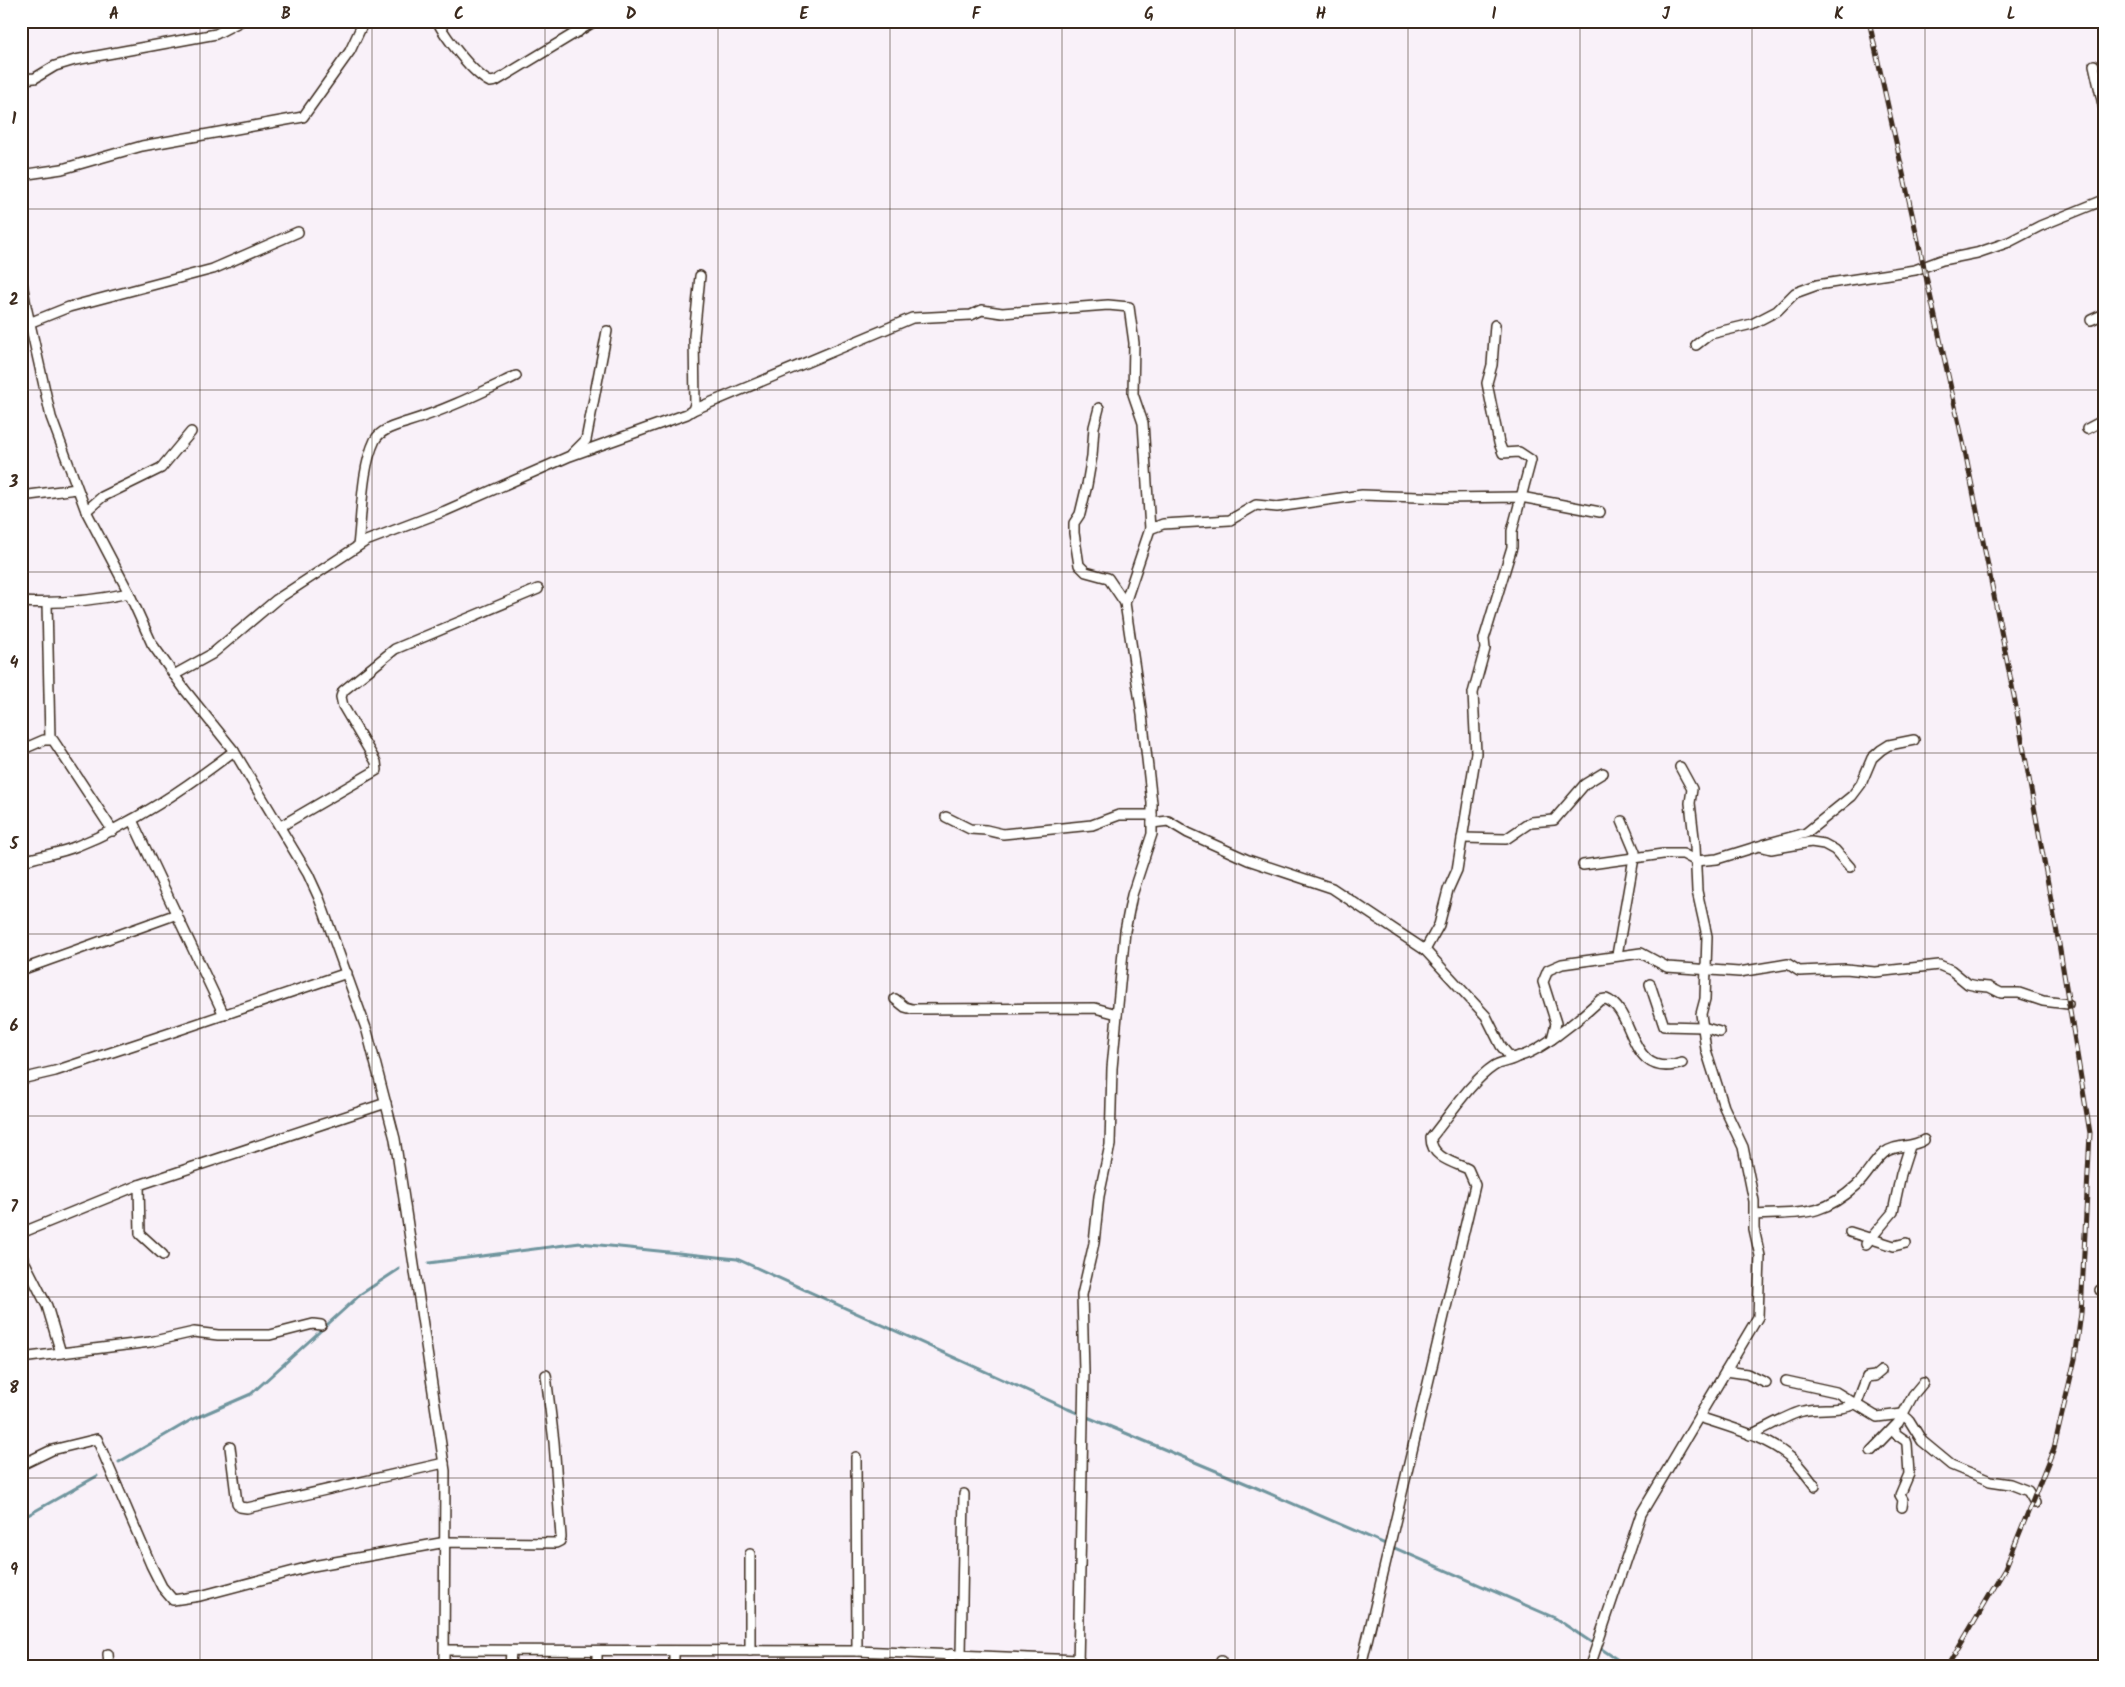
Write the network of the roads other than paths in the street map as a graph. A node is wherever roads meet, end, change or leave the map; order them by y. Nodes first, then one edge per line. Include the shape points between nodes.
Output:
1 (241, 21) edge
2 (364, 21) edge
3 (437, 21) edge
4 (576, 21) edge
5 (595, 21) edge
6 (578, 32) junction
7 (2094, 65) dead end
8 (21, 79) edge
9 (2104, 110) edge
10 (21, 175) edge
11 (2104, 200) edge
12 (298, 232) dead end
13 (700, 276) dead end
14 (21, 277) edge
15 (2104, 314) edge
16 (2091, 320) dead end
17 (29, 323) junction
18 (1495, 325) dead end
19 (607, 331) dead end
20 (1696, 344) dead end
21 (516, 376) dead end
22 (1099, 408) dead end
23 (693, 410) junction
24 (2104, 420) edge
25 (2086, 429) dead end
26 (191, 432) dead end
27 (570, 456) junction
28 (77, 489) junction
29 (21, 496) edge
30 (1520, 496) junction
31 (86, 511) junction
32 (1600, 512) dead end
33 (1150, 529) junction
34 (358, 546) junction
35 (538, 589) dead end
36 (129, 593) junction
37 (21, 602) edge
38 (47, 603) junction
39 (1125, 603) junction
40 (174, 675) junction
41 (50, 739) junction
42 (1914, 740) dead end
43 (21, 750) edge
44 (234, 751) junction
45 (1680, 767) dead end
46 (1603, 773) dead end
47 (946, 818) dead end
48 (1152, 819) junction
49 (132, 820) junction
50 (1622, 821) dead end
51 (281, 826) junction
52 (113, 831) junction
53 (1462, 838) junction
54 (1759, 846) junction
55 (1633, 858) junction
56 (1696, 861) junction
57 (21, 862) edge
58 (1583, 865) dead end
59 (1850, 867) dead end
60 (177, 914) junction
61 (1426, 950) junction
62 (1617, 955) junction
63 (21, 970) edge
64 (1706, 970) junction
65 (346, 972) junction
66 (1650, 984) dead end
67 (895, 999) dead end
68 (2068, 1004) dead end
69 (1117, 1014) junction
70 (224, 1015) junction
71 (1704, 1027) junction
72 (1720, 1032) dead end
73 (1552, 1039) junction
74 (1519, 1056) junction
75 (1682, 1063) dead end
76 (21, 1074) edge
77 (21, 1079) edge
78 (386, 1103) junction
79 (1924, 1140) dead end
80 (1910, 1146) junction
81 (139, 1185) junction
82 (1754, 1215) junction
83 (1850, 1232) dead end
84 (21, 1233) edge
85 (1869, 1241) junction
86 (1906, 1243) dead end
87 (21, 1254) edge
88 (163, 1255) dead end
89 (321, 1325) dead end
90 (62, 1353) junction
91 (21, 1358) edge
92 (1726, 1371) junction
93 (1881, 1371) dead end
94 (546, 1375) dead end
95 (1786, 1381) dead end
96 (1766, 1383) dead end
97 (1923, 1383) dead end
98 (1857, 1403) junction
99 (1902, 1414) junction
100 (1699, 1417) junction
101 (1894, 1428) junction
102 (1750, 1435) junction
103 (230, 1447) dead end
104 (1871, 1451) dead end
105 (856, 1458) dead end
106 (444, 1463) junction
107 (21, 1465) edge
108 (1815, 1486) dead end
109 (964, 1494) dead end
110 (2035, 1503) dead end
111 (1902, 1507) dead end
112 (446, 1542) junction
113 (750, 1554) dead end
114 (445, 1650) junction
115 (510, 1650) junction
116 (857, 1650) junction
117 (674, 1651) junction
118 (750, 1651) junction
119 (597, 1652) junction
120 (108, 1654) dead end
121 (951, 1654) junction
122 (961, 1655) junction
123 (1078, 1663) edge
124 (109, 1666) edge
125 (444, 1666) edge
126 (510, 1666) edge
127 (597, 1666) edge
128 (674, 1666) edge
129 (949, 1666) edge
130 (1361, 1666) edge
131 (1590, 1666) edge

1 - 8 street via 216,34 75,60 55,66 35,78
2 - 10 street via 350,51 303,118 142,146 62,169
3 - 6 street via 459,52 490,82
4 - 6 street
5 - 6 street
7 - 9 street
11 - 20 street via 1977,253 1942,260 1915,270 1817,284 1795,293 1777,311 1752,324 1710,334
12 - 17 street via 213,269 69,307
13 - 23 street via 694,336
14 - 17 street
15 - 16 street
17 - 28 street via 50,417
18 - 30 street via 1488,383 1499,443 1503,453 1519,452 1531,460
19 - 27 street via 586,440
21 - 34 street via 446,410 388,428 378,435 366,472
22 - 39 street via 1087,486 1073,528 1077,560 1086,572 1108,578
23 - 27 street
23 - 33 street via 912,318 971,315 982,310 1002,313 1108,305 1129,307 1134,343 1133,394 1143,422
24 - 25 street
26 - 31 street via 161,468 102,498
27 - 34 street
28 - 29 street
28 - 31 street
30 - 32 street
30 - 33 street via 1362,495 1278,507 1256,505 1230,520 1163,524
30 - 53 street via 1512,547 1484,639 1485,649 1473,693 1476,753
31 - 36 street
33 - 39 street
34 - 40 street via 276,600 212,654
35 - 51 street via 395,649 343,691 340,697 343,706 376,762 377,770
36 - 38 street via 94,601
36 - 40 street via 152,644
37 - 38 street
38 - 41 street
39 - 48 street via 1136,666
40 - 44 street
41 - 43 street
41 - 52 street
42 - 54 street via 1889,745 1872,758 1852,796 1806,832
44 - 49 street via 185,788
44 - 51 street
45 - 56 street via 1692,789 1690,803
46 - 53 street via 1585,784 1554,820 1531,822 1506,839
47 - 48 street via 970,830 1003,834 1092,825 1119,815
48 - 61 street via 1168,821 1248,860 1332,888
48 - 69 street via 1152,834 1126,921
49 - 52 street
49 - 60 street
50 - 55 street via 1635,852
51 - 65 street via 319,898
52 - 57 street via 75,847
53 - 61 street via 1457,870 1439,925
54 - 56 street via 1717,859
54 - 59 street via 1771,849 1811,842 1824,844 1835,850
55 - 56 street via 1683,854
55 - 58 street
55 - 62 street
56 - 64 street via 1697,891 1707,936
60 - 63 street
60 - 70 street
61 - 74 street via 1486,1016 1510,1057
62 - 64 street via 1641,953 1667,966
62 - 73 street via 1562,964 1548,970 1543,982 1556,1023
64 - 68 street via 1745,972 1788,964 1799,971 1846,969 1875,972 1939,965 1968,984 1989,987 2001,993 2019,993 2043,1002
64 - 71 street via 1701,1014
65 - 70 street
65 - 78 street via 367,1031
66 - 71 street via 1664,1026
67 - 69 street via 912,1009 1095,1008
69 - 123 street via 1110,1145 1082,1295
70 - 77 street
71 - 72 street
71 - 82 street via 1706,1050 1719,1092 1743,1147
73 - 74 street
73 - 75 street via 1606,998 1620,1012 1642,1055 1661,1066
74 - 130 street via 1489,1070 1431,1138 1436,1154 1468,1169 1475,1185
76 - 77 street
78 - 81 street
78 - 106 street via 395,1139
79 - 80 street
80 - 82 street via 1884,1153 1853,1188 1814,1212
80 - 85 street via 1892,1212
81 - 84 street
81 - 88 street via 140,1234
82 - 92 street via 1760,1256 1758,1317
83 - 85 street
85 - 86 street via 1894,1246
87 - 90 street via 47,1306
89 - 90 street via 270,1334 218,1336 194,1332 150,1342
90 - 91 street
92 - 96 street via 1742,1372
92 - 100 street
93 - 98 street via 1867,1377
94 - 112 street via 560,1540 553,1544
95 - 98 street via 1823,1388
97 - 99 street
98 - 99 street via 1877,1417
98 - 102 street via 1833,1410 1804,1410
99 - 101 street
99 - 110 street via 1922,1441 1951,1465 1981,1478 2028,1491
100 - 102 street
100 - 131 street via 1641,1514
101 - 104 street
101 - 111 street via 1907,1444 1909,1474 1900,1495
102 - 108 street via 1776,1446
103 - 106 street via 237,1503 247,1508
105 - 116 street
106 - 112 street
107 - 112 street via 52,1450 97,1439 151,1565 162,1588 173,1600 313,1566
109 - 122 street
112 - 114 street
113 - 118 street
114 - 115 street
114 - 125 street
115 - 119 street
115 - 126 street
116 - 118 street
116 - 121 street
117 - 118 street
117 - 119 street
117 - 128 street
119 - 127 street
120 - 124 street
121 - 122 street
121 - 129 street
122 - 123 street

